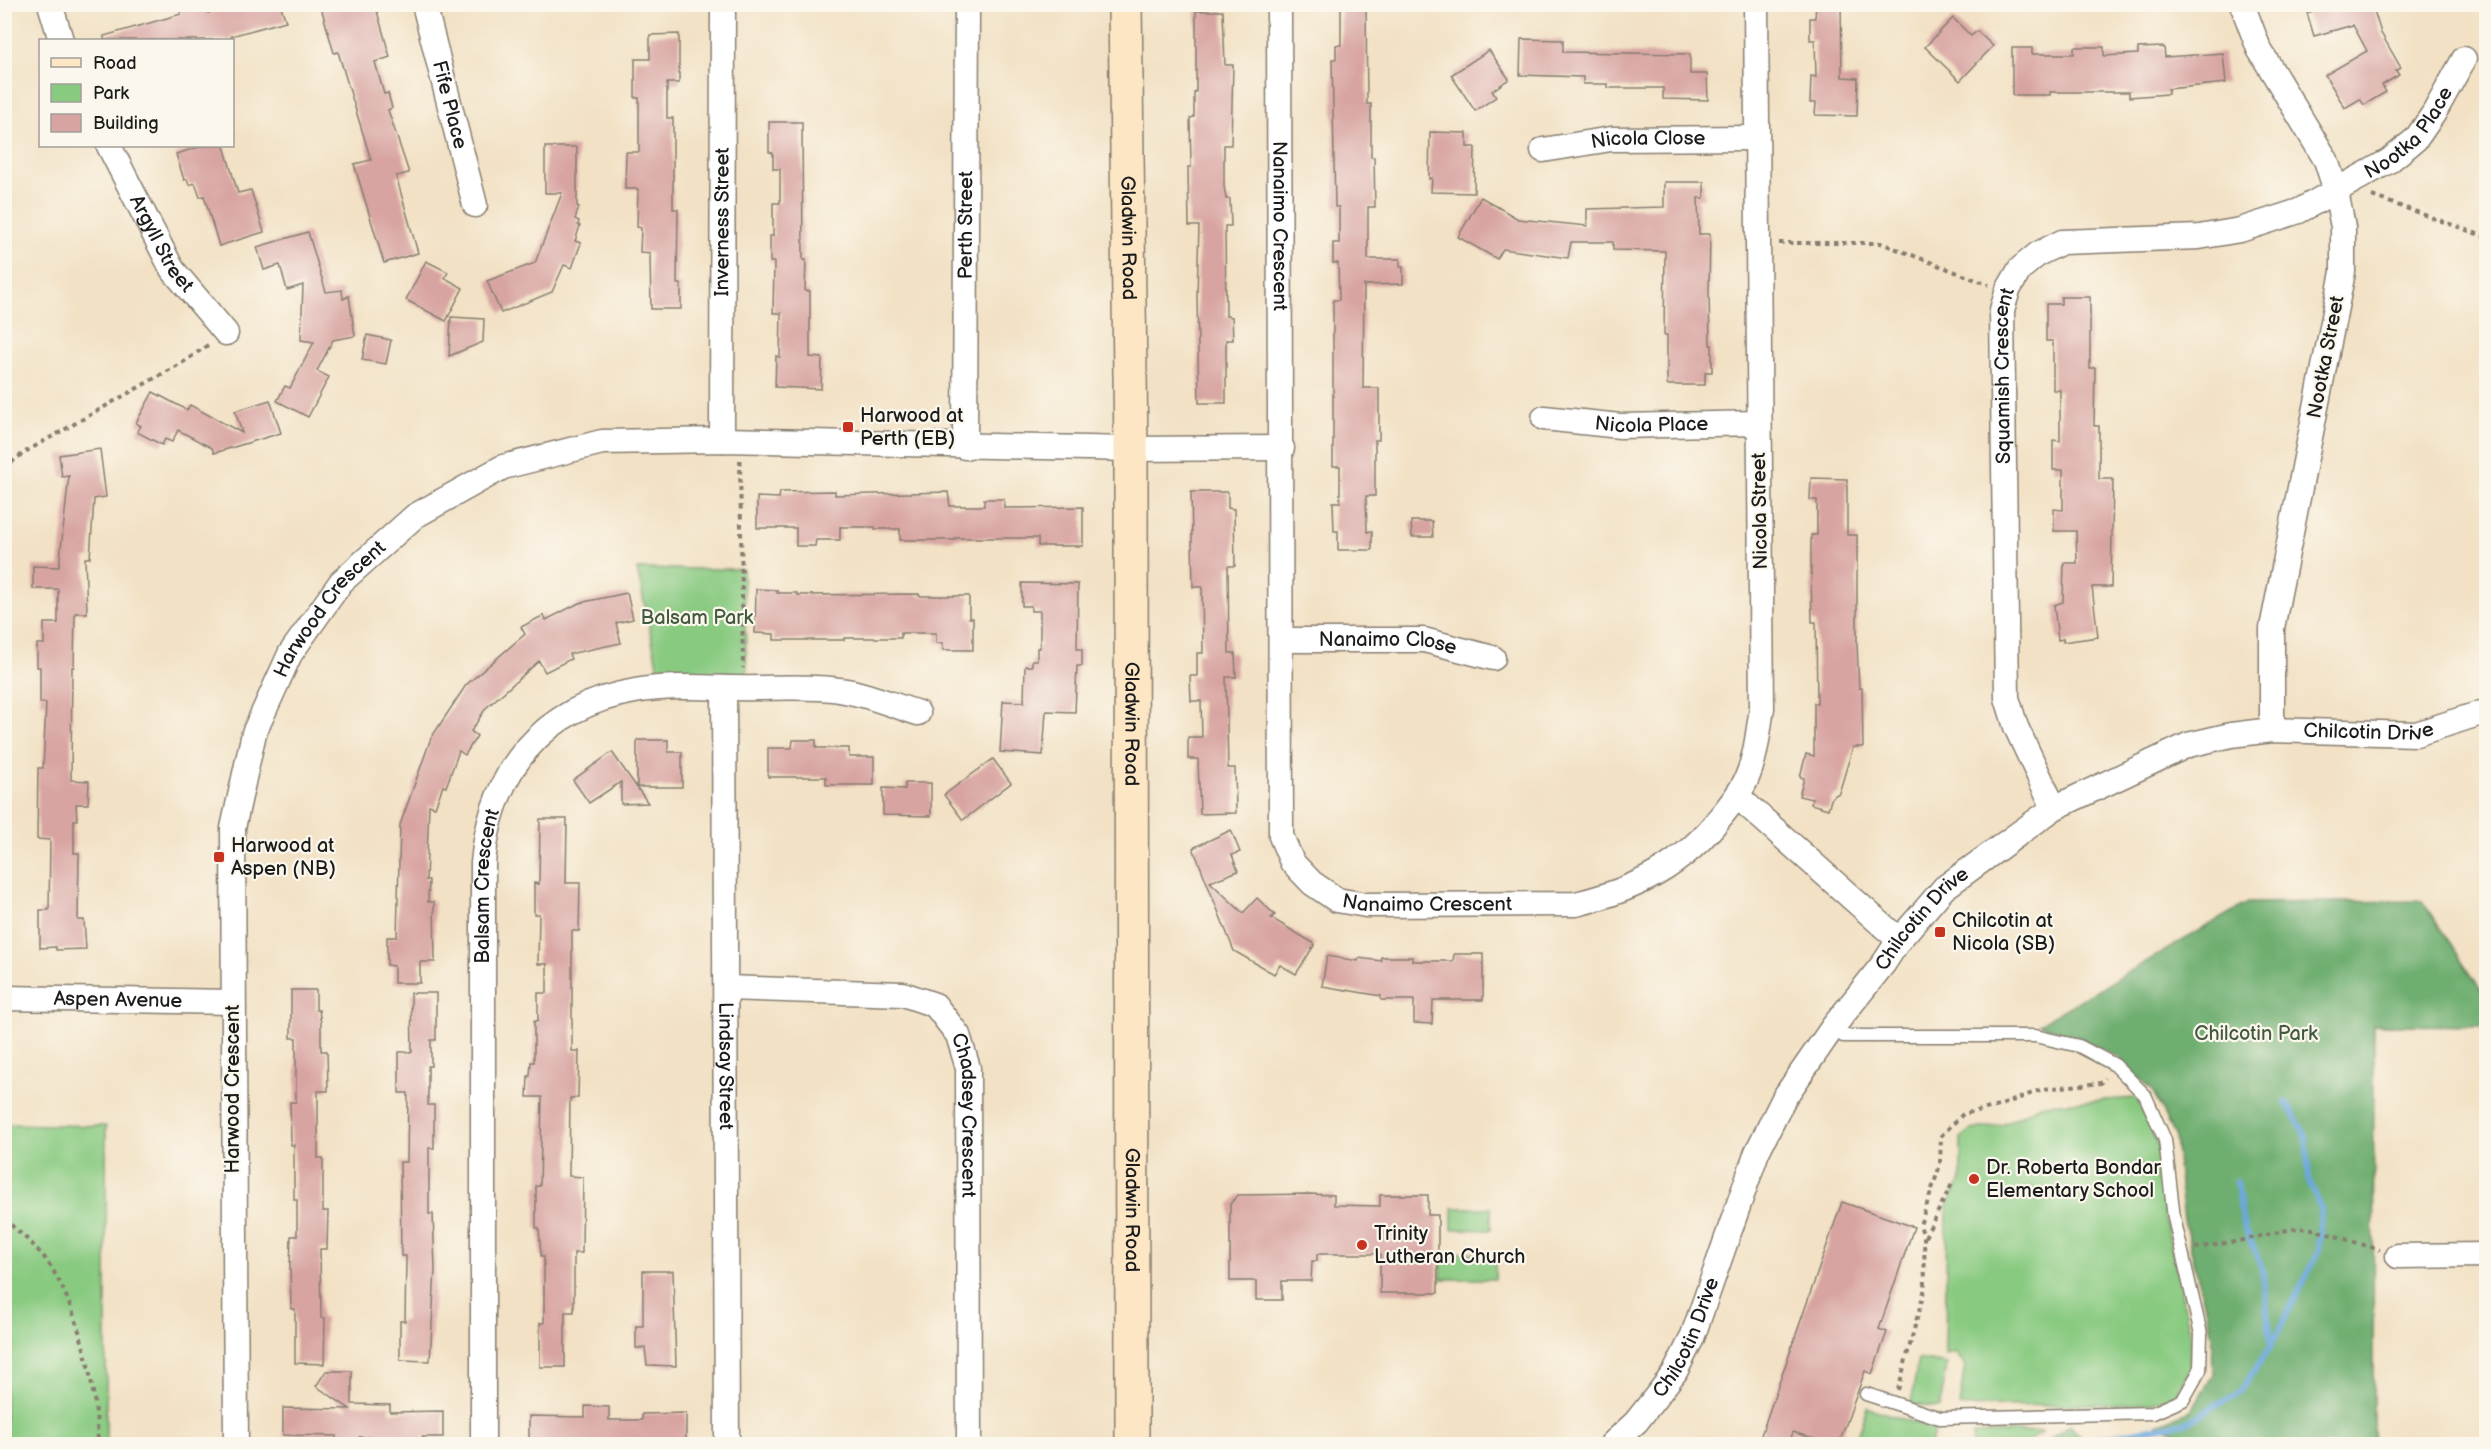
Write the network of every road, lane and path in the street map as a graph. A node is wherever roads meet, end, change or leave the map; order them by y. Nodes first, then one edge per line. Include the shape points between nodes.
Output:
1 (50, 4) edge
2 (424, 4) edge
3 (723, 4) edge
4 (967, 4) edge
5 (1125, 4) edge
6 (1279, 4) edge
7 (1756, 4) edge
8 (2242, 4) edge
9 (61, 39) edge
10 (2464, 59) dead end
11 (1756, 138) junction
12 (110, 147) edge
13 (1543, 150) dead end
14 (2336, 191) junction
15 (475, 205) dead end
16 (2487, 237) edge
17 (1757, 244) junction
18 (2007, 290) junction
19 (226, 333) joint
20 (1544, 418) dead end
21 (1759, 423) junction
22 (731, 441) junction
23 (965, 447) junction
24 (1281, 448) junction
25 (1131, 449) junction
26 (4, 468) edge
27 (1282, 640) junction
28 (1493, 658) dead end
29 (733, 688) junction
30 (2485, 711) edge
31 (918, 713) dead end
32 (2272, 730) junction
33 (1737, 796) junction
34 (2054, 808) junction
35 (1899, 940) junction
36 (726, 988) junction
37 (4, 998) edge
38 (232, 1002) junction
39 (1843, 1036) dead end
40 (2115, 1065) junction
41 (1952, 1184) dead end
42 (4, 1219) edge
43 (1924, 1237) junction
44 (2181, 1249) junction
45 (2487, 1255) edge
46 (2398, 1256) joint
47 (1866, 1394) dead end
48 (1895, 1404) junction
49 (98, 1444) edge
50 (236, 1444) edge
51 (483, 1444) edge
52 (727, 1444) edge
53 (969, 1444) edge
54 (1132, 1444) edge
55 (1612, 1444) edge

1 - 9 street
2 - 15 street, Fife Place
3 - 22 street, Inverness Street
4 - 23 street, Perth Street
5 - 25 main road, Gladwin Road
6 - 24 street, Nanaimo Crescent
7 - 11 street, Nicola Street
8 - 14 street, Nootka Street via 2259,49 2326,160
10 - 14 street, Nootka Place via 2416,139 2389,161
11 - 13 street, Nicola Close via 1611,139
11 - 17 street, Nicola Street
12 - 19 street, Argyll Street via 172,269
14 - 16 path via 2368,195
14 - 18 street, Squamish Crescent via 2299,211 2240,230 2175,239 2062,242 2020,269
14 - 32 street, Nootka Street via 2343,227 2343,272 2272,628
17 - 18 path via 1881,243
17 - 21 street, Nicola Street
18 - 34 street, Squamish Crescent via 2002,310 2007,698 2016,727
19 - 26 path
20 - 21 street, Nicola Place via 1620,426
21 - 33 street, Nicola Street via 1762,708 1753,760
22 - 23 street, Harwood Crescent
22 - 29 path
22 - 38 street, Harwood Crescent via 602,442 503,467 415,516 340,582 290,654 254,733 233,828
23 - 25 street, Harwood Crescent
24 - 25 street
24 - 27 street, Nanaimo Crescent
25 - 54 main road, Gladwin Road
27 - 28 street, Nanaimo Close via 1424,640
27 - 33 street, Nanaimo Crescent via 1281,836 1292,862 1337,900 1366,905 1575,904 1602,898 1666,870 1714,826
29 - 31 street, Balsam Crescent via 840,690
29 - 36 street, Lindsay Street
29 - 51 street, Balsam Crescent via 670,687 598,700 546,728 511,770 492,811 483,863
30 - 32 street, Chilcotin Drive via 2416,734
32 - 34 street, Chilcotin Drive via 2188,745
33 - 35 street
34 - 35 street, Chilcotin Drive via 1944,888
35 - 55 street, Chilcotin Drive via 1784,1098 1757,1152 1692,1338 1675,1372 1636,1422
36 - 52 street, Lindsay Street
36 - 53 street, Chadsey Crescent via 903,994 934,1005 958,1035 968,1068
37 - 38 street, Aspen Avenue
38 - 50 street, Harwood Crescent
39 - 40 lane via 2035,1036 2079,1046
40 - 43 path via 2101,1083 2043,1089 1999,1106 1963,1114 1941,1136 1940,1165 1920,1225
40 - 44 lane via 2145,1095 2165,1140
41 - 43 path
42 - 49 path via 46,1261 71,1304 97,1413
43 - 48 path via 1925,1288
44 - 46 path via 2297,1228 2333,1234
44 - 48 lane via 2201,1334 2200,1370 2183,1400 2153,1413 1952,1418
45 - 46 street
47 - 48 lane

